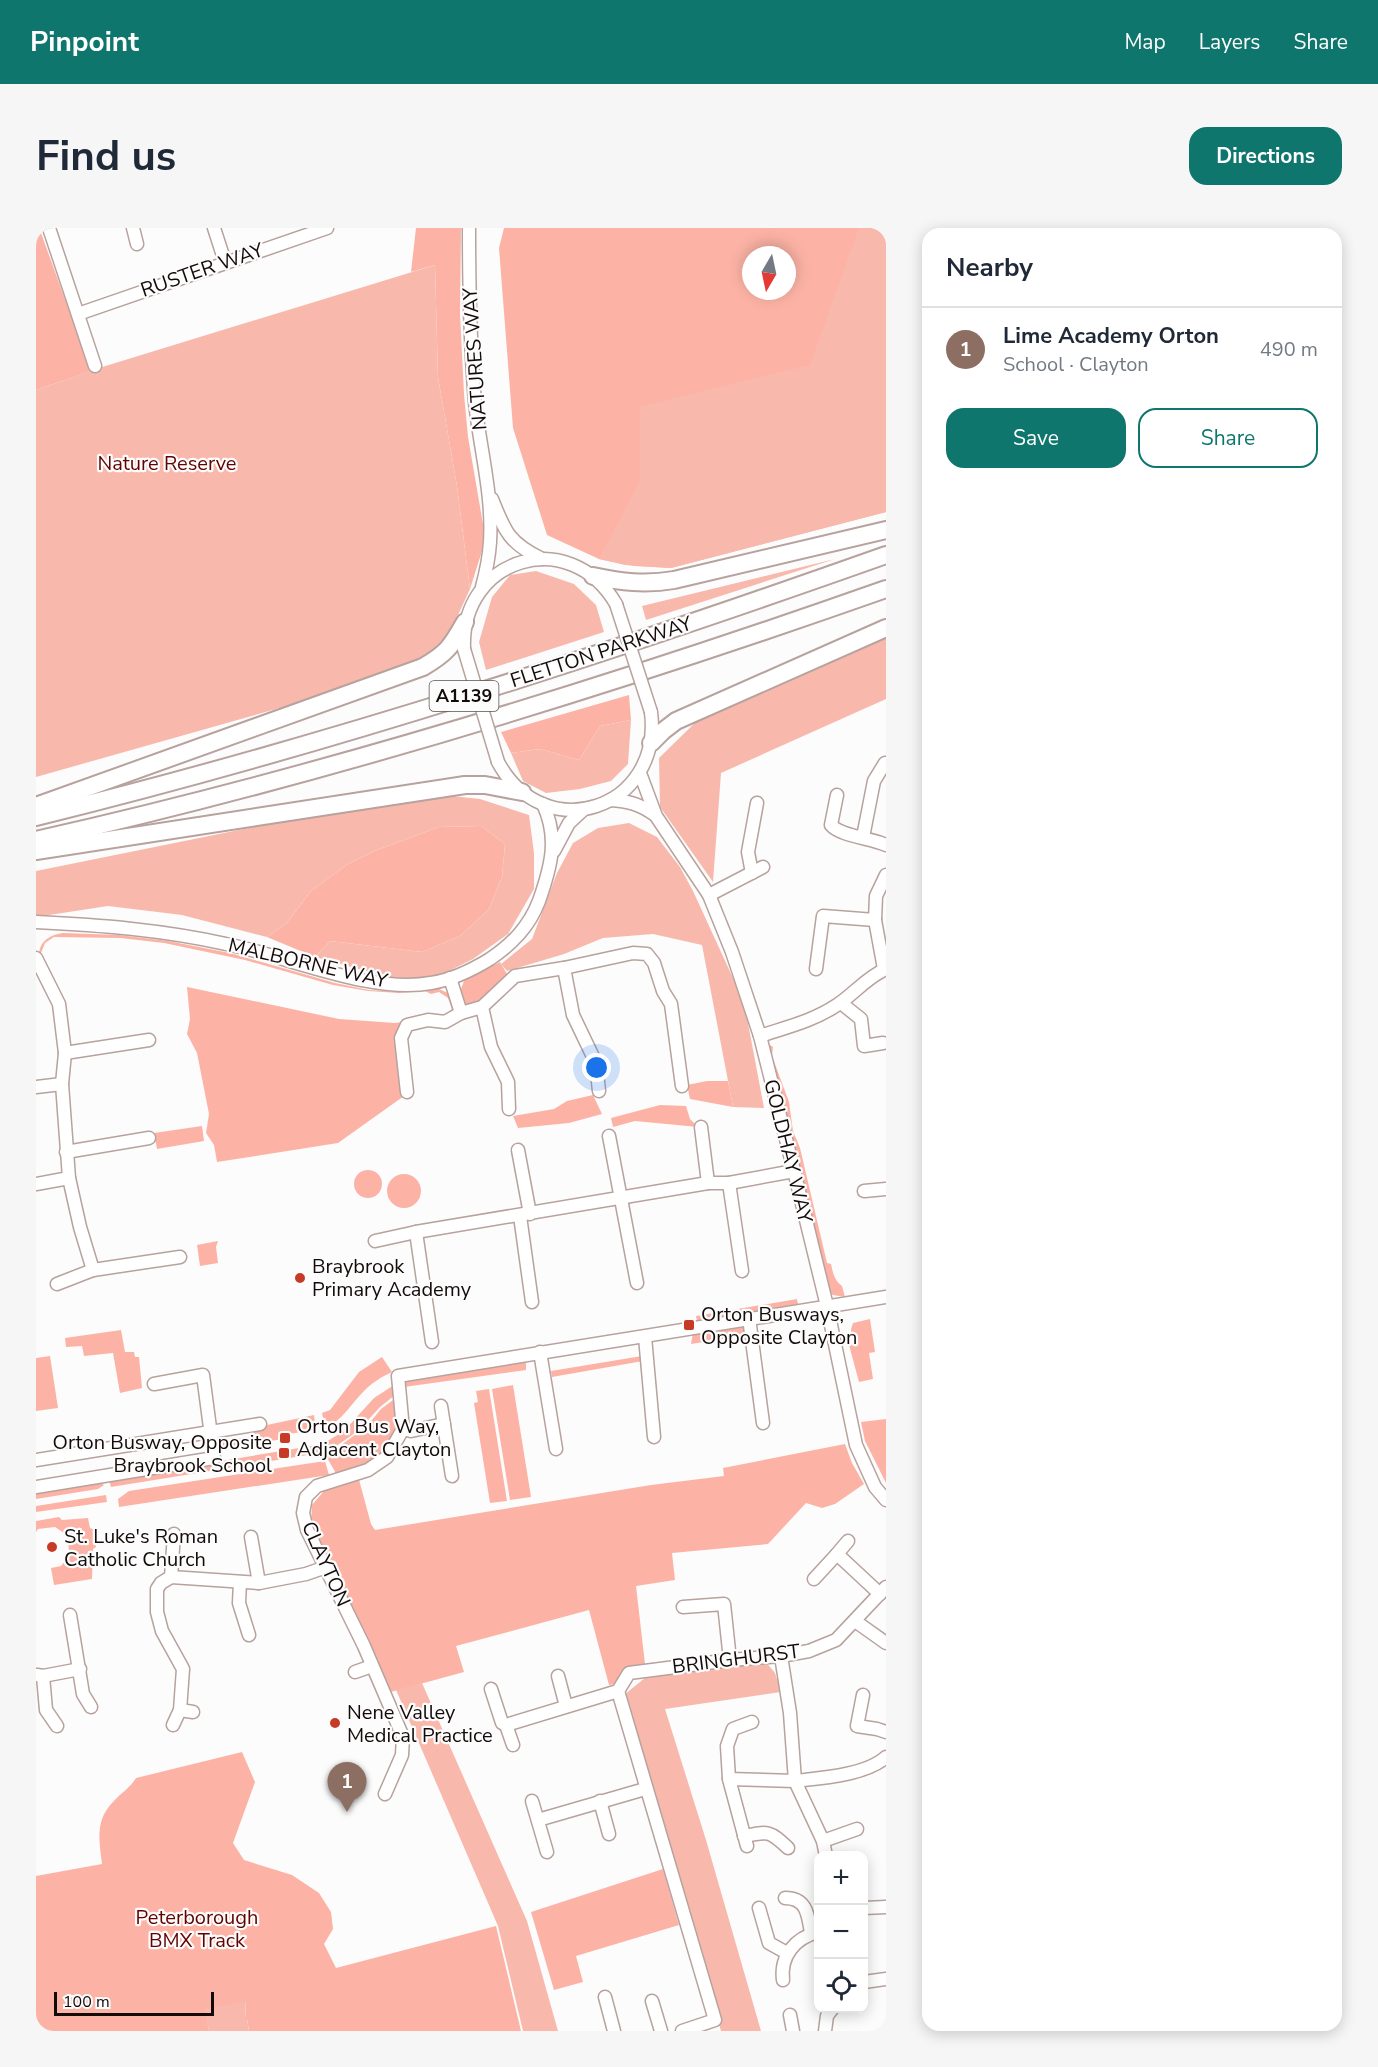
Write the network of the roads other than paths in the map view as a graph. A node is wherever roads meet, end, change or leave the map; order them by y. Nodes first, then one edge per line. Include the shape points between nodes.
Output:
1 (132, 228) edge
2 (214, 228) edge
3 (327, 228) edge
4 (469, 228) edge
5 (52, 229) edge
6 (137, 244) dead end
7 (225, 262) junction
8 (78, 314) junction
9 (95, 366) dead end
10 (488, 490) junction
11 (886, 530) edge
12 (886, 555) edge
13 (542, 559) junction
14 (593, 576) junction
15 (482, 587) junction
16 (886, 589) edge
17 (465, 622) junction
18 (886, 628) edge
19 (651, 743) junction
20 (885, 763) edge
21 (640, 773) junction
22 (522, 792) junction
23 (837, 795) dead end
24 (610, 800) junction
25 (757, 802) dead end
26 (543, 804) junction
27 (36, 806) edge
28 (584, 809) junction
29 (656, 816) junction
30 (36, 817) edge
31 (863, 837) junction
32 (36, 840) edge
33 (886, 845) edge
34 (36, 851) edge
35 (551, 858) junction
36 (886, 875) edge
37 (709, 896) junction
38 (875, 920) junction
39 (36, 922) edge
40 (883, 942) edge
41 (36, 958) edge
42 (564, 968) junction
43 (816, 969) dead end
44 (885, 969) edge
45 (39, 970) edge
46 (450, 978) junction
47 (841, 1003) junction
48 (482, 1007) junction
49 (461, 1013) junction
50 (760, 1036) junction
51 (149, 1040) dead end
52 (883, 1043) dead end
53 (65, 1053) junction
54 (62, 1084) junction
55 (682, 1086) dead end
56 (36, 1087) edge
57 (599, 1091) dead end
58 (407, 1092) dead end
59 (509, 1108) dead end
60 (701, 1127) dead end
61 (609, 1136) dead end
62 (149, 1138) dead end
63 (518, 1150) dead end
64 (66, 1152) junction
65 (794, 1171) junction
66 (69, 1179) junction
67 (36, 1184) edge
68 (708, 1184) junction
69 (729, 1184) junction
70 (886, 1189) edge
71 (864, 1191) dead end
72 (622, 1199) junction
73 (525, 1215) junction
74 (416, 1232) junction
75 (375, 1241) dead end
76 (180, 1257) dead end
77 (93, 1270) junction
78 (742, 1271) dead end
79 (637, 1283) dead end
80 (57, 1284) dead end
81 (886, 1297) edge
82 (532, 1302) dead end
83 (827, 1306) junction
84 (749, 1318) junction
85 (645, 1337) junction
86 (432, 1342) dead end
87 (540, 1352) junction
88 (154, 1384) dead end
89 (441, 1406) dead end
90 (763, 1423) dead end
91 (260, 1424) dead end
92 (444, 1424) junction
93 (403, 1429) junction
94 (210, 1432) junction
95 (654, 1437) dead end
96 (556, 1449) dead end
97 (36, 1460) edge
98 (452, 1476) dead end
99 (36, 1487) edge
100 (886, 1500) edge
101 (174, 1534) dead end
102 (251, 1537) dead end
103 (848, 1541) dead end
104 (837, 1554) junction
105 (326, 1567) junction
106 (171, 1577) junction
107 (814, 1579) dead end
108 (240, 1582) junction
109 (259, 1583) junction
110 (883, 1591) edge
111 (683, 1607) dead end
112 (70, 1615) dead end
113 (855, 1622) junction
114 (249, 1635) dead end
115 (886, 1643) edge
116 (781, 1656) junction
117 (730, 1660) junction
118 (372, 1665) junction
119 (80, 1669) junction
120 (355, 1672) dead end
121 (39, 1675) edge
122 (558, 1676) dead end
123 (491, 1689) dead end
124 (618, 1691) junction
125 (863, 1695) dead end
126 (566, 1706) junction
127 (91, 1707) dead end
128 (752, 1722) dead end
129 (173, 1725) dead end
130 (506, 1725) junction
131 (57, 1726) dead end
132 (886, 1732) edge
133 (513, 1745) dead end
134 (885, 1761) edge
135 (729, 1779) junction
136 (795, 1781) junction
137 (645, 1789) junction
138 (385, 1794) dead end
139 (532, 1801) dead end
140 (600, 1801) junction
141 (538, 1820) junction
142 (857, 1829) dead end
143 (609, 1834) dead end
144 (823, 1841) junction
145 (788, 1848) dead end
146 (825, 1851) edge
147 (548, 1852) dead end
148 (785, 1898) dead end
149 (886, 1907) edge
150 (759, 1908) dead end
151 (868, 1908) edge
152 (814, 1929) edge
153 (814, 1933) edge
154 (787, 1953) junction
155 (886, 1978) edge
156 (783, 1980) dead end
157 (868, 1981) edge
158 (605, 1997) dead end
159 (652, 2001) dead end
160 (829, 2013) edge
161 (790, 2015) dead end
162 (614, 2031) edge
163 (661, 2031) edge
164 (682, 2031) edge
165 (793, 2031) edge
166 (825, 2031) edge

1 - 6 street
2 - 7 street
3 - 7 street, RUSTER WAY
4 - 10 street, NATURES WAY via 472,366
5 - 8 street
7 - 8 street, RUSTER WAY
8 - 9 street
10 - 13 street, NATURES WAY via 508,536 523,550
10 - 15 street, NATURES WAY via 489,561
11 - 14 highway via 651,584
12 - 30 highway, FLETTON PARKWAY / A1139 via 451,700 243,762
13 - 14 street via 569,563
13 - 15 street via 503,570
14 - 19 street, bridge via 616,604 651,712
15 - 17 street
16 - 32 highway, FLETTON PARKWAY / A1139 via 449,732 253,787
17 - 22 street, bridge via 464,649 498,762
17 - 27 highway via 452,646 423,667
18 - 19 highway via 676,721
19 - 21 street
20 - 31 street via 874,781
21 - 24 street
21 - 29 street, GOLDHAY WAY
22 - 26 street
22 - 34 highway via 465,785
23 - 31 street via 831,825
24 - 28 street
24 - 29 street, GOLDHAY WAY via 642,806
25 - 37 street via 748,852 757,870
26 - 28 street
26 - 35 street, MALBORNE WAY via 553,838
28 - 35 street, MALBORNE WAY via 569,823
29 - 37 street, GOLDHAY WAY
31 - 33 street
35 - 46 street, MALBORNE WAY via 536,908 517,938 484,963
36 - 38 street via 876,897
37 - 50 street, GOLDHAY WAY
38 - 40 street
38 - 43 street via 824,916
39 - 46 street, MALBORNE WAY via 189,936 387,983 431,984
40 - 44 street
41 - 45 street
42 - 48 street via 515,976
42 - 55 street via 633,953 647,954 671,1004
42 - 57 street via 573,1015 596,1063
44 - 47 street
45 - 53 street via 58,1004
46 - 49 street
47 - 50 street via 817,1018
47 - 52 street via 861,1019 864,1046
48 - 49 street
48 - 59 street via 491,1047 508,1082
49 - 58 street via 445,1022 428,1020 407,1025 401,1038
50 - 65 street, GOLDHAY WAY
51 - 53 street
53 - 54 street
54 - 56 street
54 - 64 street
60 - 68 street
61 - 72 street
62 - 64 street
63 - 73 street
64 - 66 street
65 - 69 street
65 - 83 street, GOLDHAY WAY
66 - 67 street
66 - 77 street
68 - 69 street
68 - 72 street
69 - 78 street
70 - 71 street
72 - 73 street
72 - 79 street
73 - 74 street
73 - 82 street
74 - 75 street
74 - 86 street
76 - 77 street
77 - 80 street
81 - 83 street
83 - 84 street
83 - 100 street, GOLDHAY WAY via 856,1445 875,1487
84 - 85 street
84 - 90 street
85 - 87 street
85 - 95 street
87 - 93 street via 398,1376
87 - 96 street
88 - 94 street via 203,1375
89 - 92 street
91 - 94 street
92 - 93 street
92 - 98 street
93 - 105 street, CLAYTON via 387,1457 369,1470 317,1486 306,1497 303,1513
94 - 97 street
94 - 99 street via 214,1458
101 - 106 street
102 - 109 street
103 - 104 street
104 - 107 street
104 - 110 street, BRINGHURST
105 - 109 street
105 - 118 street, CLAYTON
106 - 108 street
106 - 129 street via 157,1589 157,1612 162,1631 183,1670 187,1711
108 - 109 street
108 - 114 street via 240,1603
110 - 113 street, BRINGHURST
111 - 117 street via 729,1603
112 - 119 street
113 - 115 street
113 - 116 street, BRINGHURST via 836,1640 809,1651
116 - 117 street, BRINGHURST
116 - 136 street
117 - 124 street, BRINGHURST via 629,1673
118 - 120 street
118 - 138 street, CLAYTON via 403,1737 402,1755
119 - 121 street
119 - 127 street via 83,1694
121 - 131 street via 46,1710
122 - 126 street
123 - 130 street
124 - 126 street, BRINGHURST
124 - 137 street
125 - 132 street via 857,1726
126 - 130 street, BRINGHURST
128 - 135 street via 734,1729 730,1737
130 - 133 street
134 - 136 street via 824,1778
135 - 136 street
135 - 145 street via 745,1841 761,1833 773,1834
136 - 144 street
137 - 140 street
137 - 164 street via 715,2020
139 - 141 street
140 - 141 street
140 - 143 street
141 - 147 street
142 - 144 street
144 - 146 street
148 - 152 street via 801,1902
149 - 151 street
150 - 154 street via 769,1943
153 - 154 street via 795,1943
154 - 156 street
155 - 157 street
158 - 162 street
159 - 163 street
160 - 166 street
161 - 165 street

